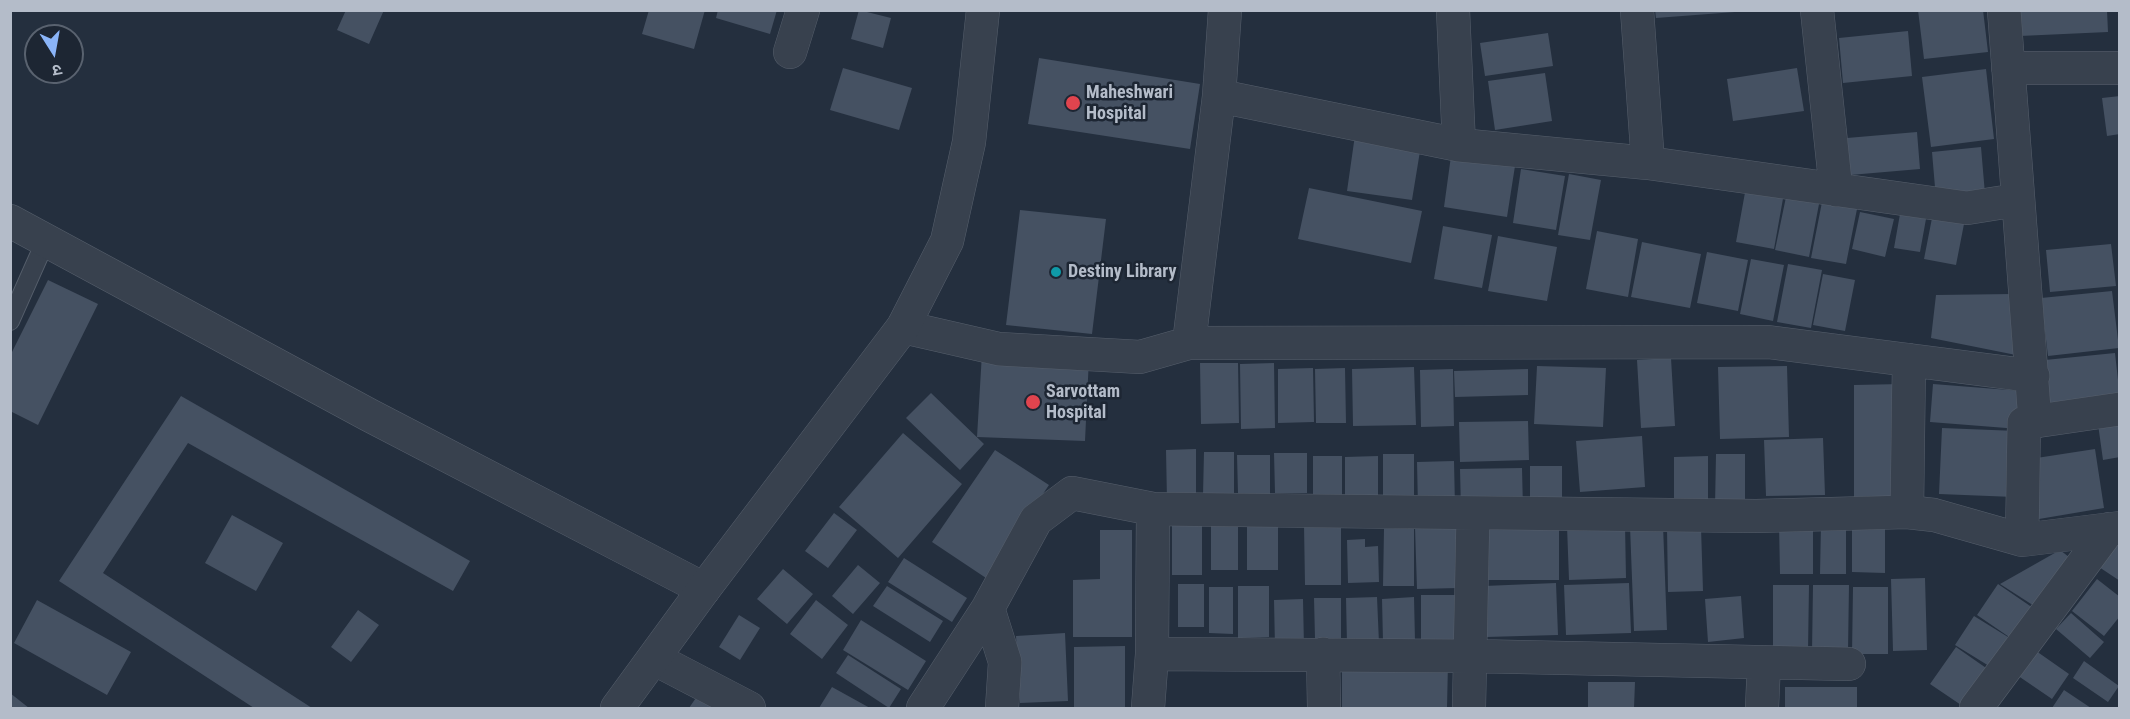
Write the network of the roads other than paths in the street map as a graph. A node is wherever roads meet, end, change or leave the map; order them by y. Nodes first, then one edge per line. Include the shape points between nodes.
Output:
1 (803, 10) edge
2 (983, 10) edge
3 (1225, 10) edge
4 (1453, 10) edge
5 (1637, 10) edge
6 (1817, 10) edge
7 (2004, 10) edge
8 (790, 52) dead end
9 (2008, 68) junction
10 (2120, 68) edge
11 (1218, 96) junction
12 (1459, 145) junction
13 (1648, 163) junction
14 (1836, 190) junction
15 (2017, 200) junction
16 (10, 221) edge
17 (46, 240) junction
18 (10, 321) edge
19 (903, 327) junction
20 (1189, 343) junction
21 (1909, 360) junction
22 (2033, 376) junction
23 (2120, 410) edge
24 (2035, 422) junction
25 (1153, 509) junction
26 (1907, 512) junction
27 (1473, 513) junction
28 (2114, 529) edge
29 (2022, 540) junction
30 (704, 589) junction
31 (988, 608) junction
32 (1152, 654) junction
33 (1323, 654) junction
34 (1471, 656) junction
35 (655, 659) junction
36 (1764, 662) junction
37 (1849, 664) dead end
38 (617, 708) edge
39 (749, 708) edge
40 (923, 708) edge
41 (1002, 708) edge
42 (1148, 708) edge
43 (1324, 708) edge
44 (1469, 708) edge
45 (1762, 708) edge
46 (1976, 708) edge

1 - 8 street
2 - 19 street via 969,142 947,241
3 - 11 street
4 - 12 street
5 - 13 street
6 - 14 street
7 - 9 street
9 - 10 street
9 - 15 street
11 - 12 street
11 - 20 street
12 - 13 street
13 - 14 street
14 - 15 street via 1966,208
15 - 22 street
16 - 17 street
17 - 18 lane
17 - 30 street
19 - 20 street via 999,349 1140,357
19 - 30 street
20 - 21 street via 1768,342
21 - 22 street
21 - 26 street
22 - 24 street
23 - 24 street
24 - 29 street via 2024,423
25 - 27 street
25 - 31 street via 1072,493 1036,520
25 - 32 street
26 - 27 street via 1756,516
26 - 29 street via 1934,515
27 - 34 street
28 - 29 street
28 - 46 street
30 - 35 street
31 - 40 street
31 - 41 street via 1005,662
32 - 33 street
32 - 42 street
33 - 34 street
33 - 43 street
34 - 36 street
34 - 44 street
35 - 38 street
35 - 39 street
36 - 37 street
36 - 45 street

